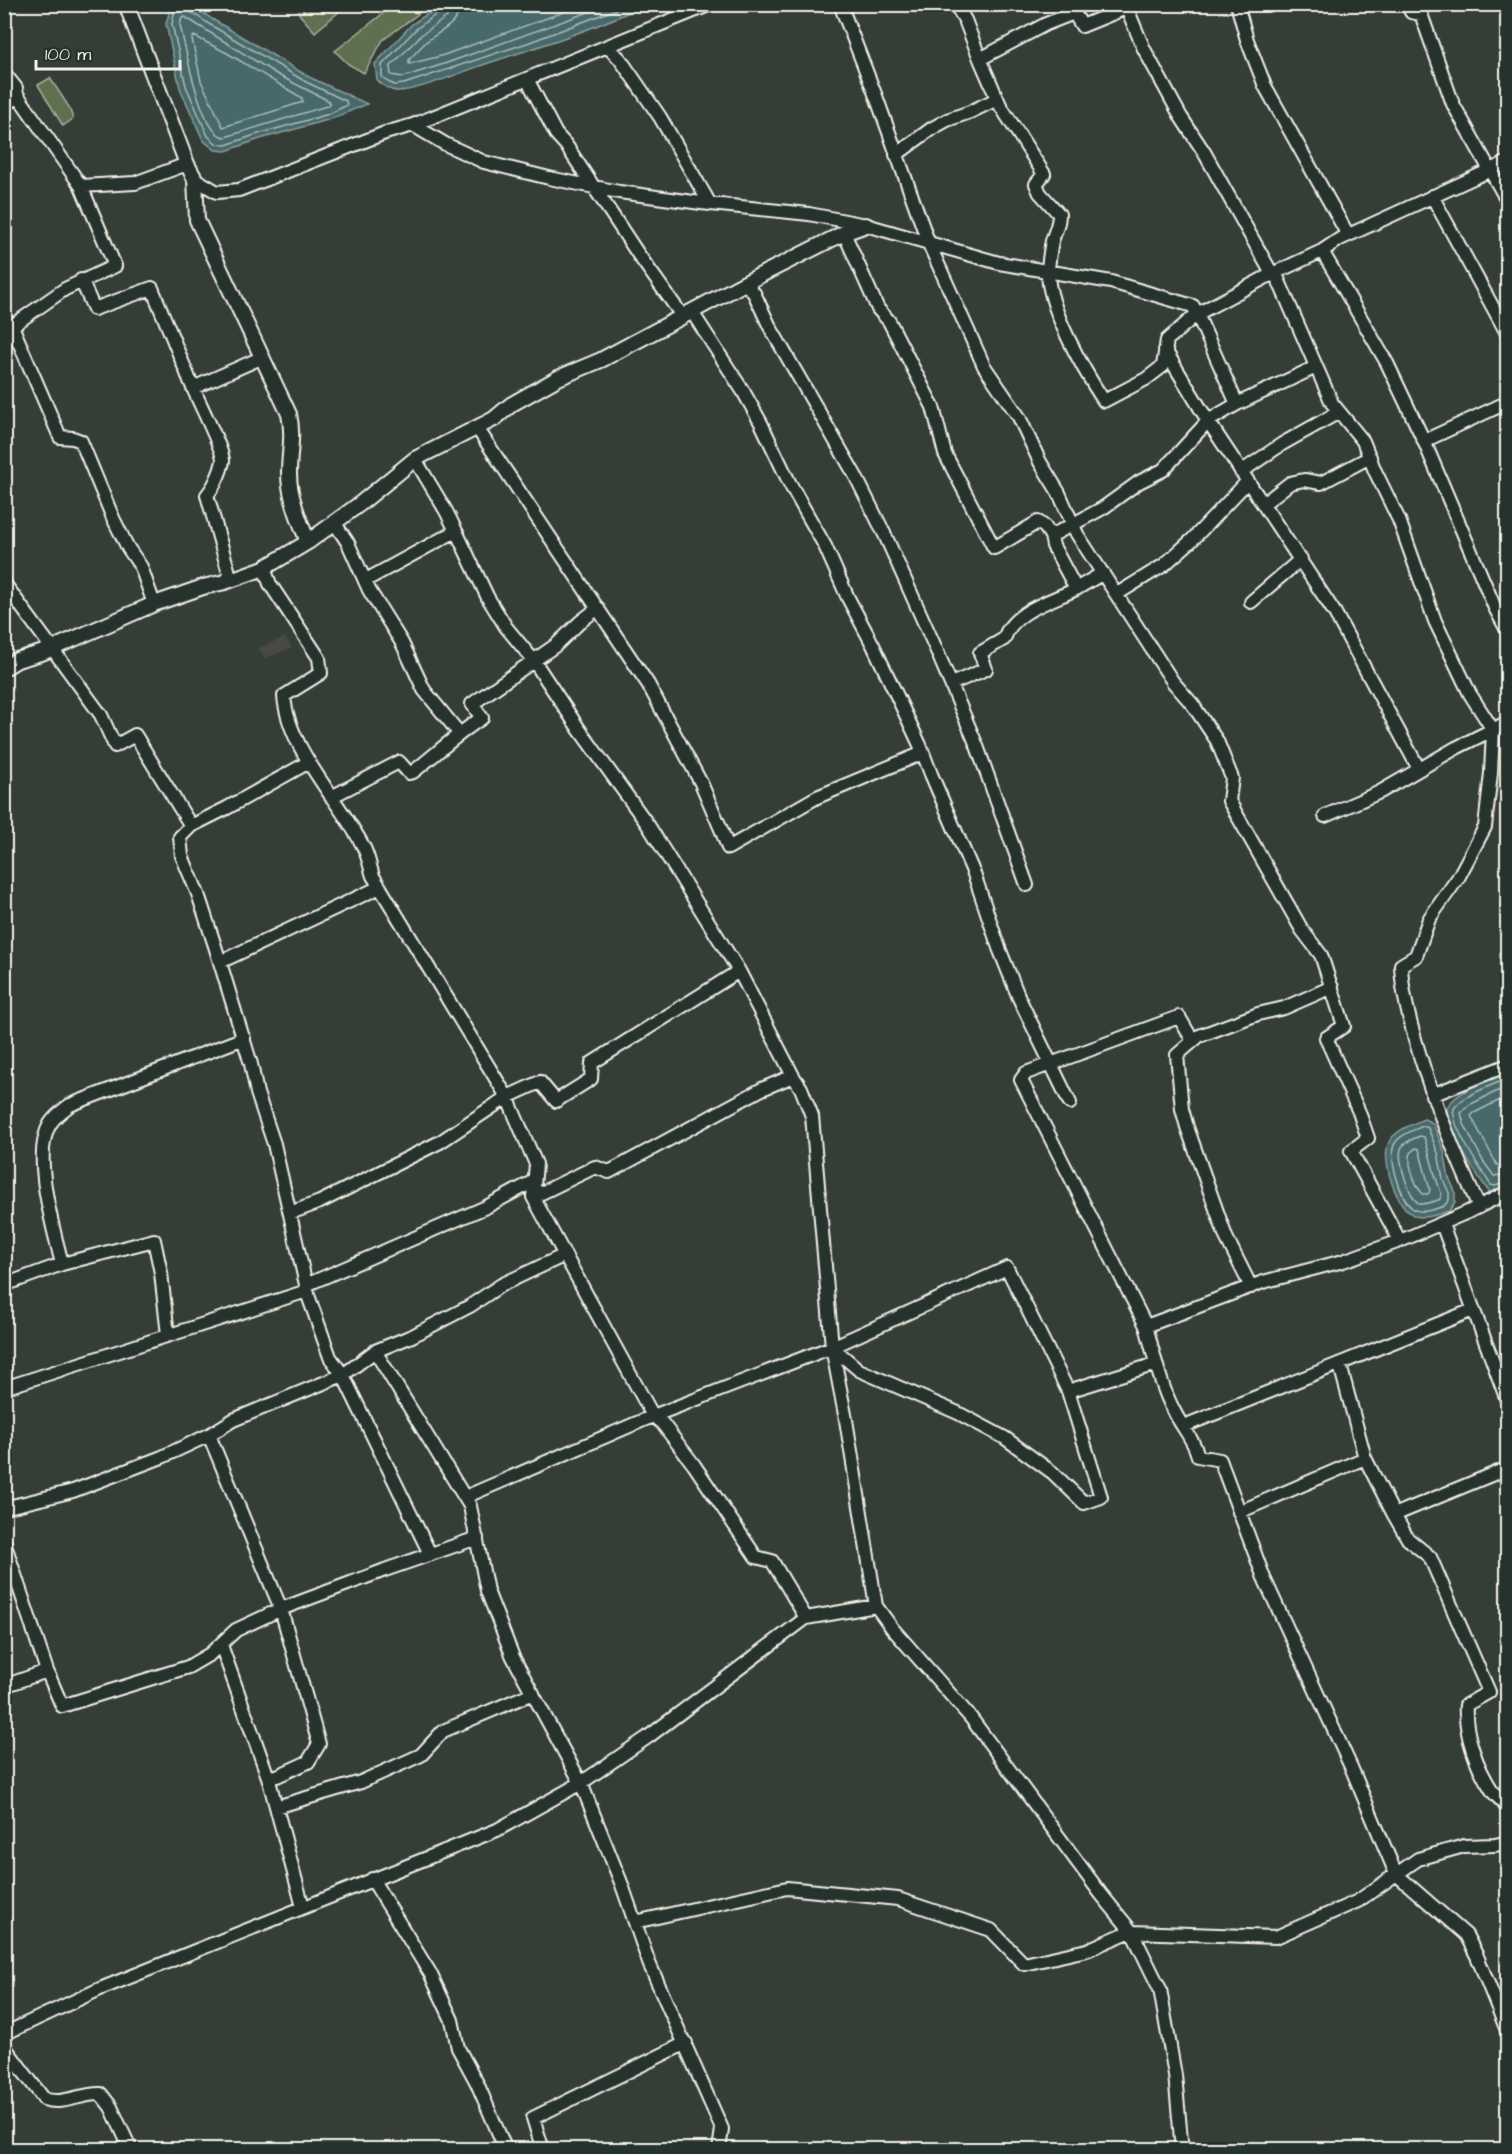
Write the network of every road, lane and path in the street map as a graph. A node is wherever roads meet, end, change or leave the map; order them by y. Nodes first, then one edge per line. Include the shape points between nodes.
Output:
1 (126, 4) edge
2 (711, 4) edge
3 (840, 4) edge
4 (955, 4) edge
5 (1237, 4) edge
6 (1408, 4) edge
7 (1128, 6) edge
8 (1072, 9) edge
9 (607, 46) junction
10 (980, 59) junction
11 (4, 73) edge
12 (527, 79) junction
13 (16, 93) junction
14 (997, 99) junction
15 (4, 108) edge
16 (413, 125) junction
17 (896, 155) junction
18 (1508, 162) edge
19 (187, 164) junction
20 (1490, 170) junction
21 (195, 179) junction
22 (81, 186) junction
23 (592, 187) junction
24 (1432, 196) junction
25 (1508, 202) edge
26 (710, 204) junction
27 (866, 225) junction
28 (844, 232) junction
29 (1348, 235) junction
30 (929, 244) junction
31 (1322, 251) junction
32 (1048, 272) junction
33 (1272, 274) junction
34 (81, 280) junction
35 (745, 283) junction
36 (687, 314) junction
37 (1197, 314) junction
38 (8, 329) edge
39 (1508, 335) edge
40 (1165, 350) junction
41 (263, 357) junction
42 (1316, 367) junction
43 (193, 387) junction
44 (1508, 402) edge
45 (1237, 404) junction
46 (1339, 412) junction
47 (1208, 421) junction
48 (477, 428) junction
49 (1424, 441) junction
50 (1370, 457) junction
51 (415, 459) junction
52 (1244, 476) junction
53 (1263, 504) junction
54 (334, 522) junction
55 (1073, 525) junction
56 (456, 531) junction
57 (1051, 536) junction
58 (308, 542) junction
59 (1301, 559) junction
60 (264, 568) junction
61 (1103, 573) junction
62 (231, 580) junction
63 (366, 580) junction
64 (4, 583) edge
65 (1076, 589) junction
66 (1117, 594) junction
67 (1251, 602) dead end
68 (154, 604) junction
69 (598, 608) junction
70 (1504, 616) edge
71 (1508, 632) edge
72 (53, 647) junction
73 (534, 661) junction
74 (4, 668) edge
75 (951, 684) junction
76 (1508, 722) edge
77 (1493, 730) junction
78 (459, 733) junction
79 (923, 753) junction
80 (309, 762) junction
81 (1419, 769) junction
82 (331, 797) junction
83 (1325, 816) dead end
84 (191, 826) junction
85 (1027, 885) dead end
86 (380, 887) junction
87 (220, 962) junction
88 (739, 971) junction
89 (1332, 987) junction
90 (244, 1038) junction
91 (1193, 1041) junction
92 (1051, 1064) junction
93 (1508, 1065) edge
94 (793, 1076) junction
95 (1432, 1095) junction
96 (507, 1097) junction
97 (1070, 1103) dead end
98 (534, 1181) junction
99 (1508, 1192) edge
100 (533, 1197) junction
101 (1479, 1207) junction
102 (290, 1213) junction
103 (1442, 1224) junction
104 (1400, 1241) junction
105 (565, 1255) junction
106 (62, 1264) junction
107 (4, 1285) edge
108 (1251, 1287) junction
109 (307, 1288) junction
110 (1473, 1310) junction
111 (1146, 1326) junction
112 (168, 1335) junction
113 (832, 1347) junction
114 (375, 1351) junction
115 (1156, 1364) junction
116 (1340, 1365) junction
117 (343, 1375) junction
118 (4, 1388) edge
119 (1068, 1390) junction
120 (1508, 1403) edge
121 (653, 1416) junction
122 (1184, 1426) junction
123 (209, 1435) junction
124 (1365, 1458) junction
125 (1508, 1468) edge
126 (465, 1497) junction
127 (4, 1508) edge
128 (1239, 1512) junction
129 (1394, 1515) junction
130 (477, 1538) junction
131 (4, 1542) edge
132 (430, 1554) junction
133 (876, 1606) junction
134 (281, 1609) junction
135 (806, 1618) junction
136 (220, 1645) junction
137 (46, 1671) junction
138 (4, 1686) edge
139 (532, 1693) junction
140 (268, 1777) junction
141 (581, 1783) junction
142 (276, 1807) junction
143 (1508, 1810) edge
144 (1508, 1842) edge
145 (1396, 1874) junction
146 (372, 1879) junction
147 (303, 1907) junction
148 (635, 1922) junction
149 (1132, 1931) junction
150 (1508, 2033) edge
151 (4, 2034) edge
152 (686, 2043) junction
153 (4, 2046) edge
154 (131, 2150) edge
155 (506, 2150) edge
156 (543, 2150) edge
157 (719, 2150) edge
158 (1182, 2150) edge

1 - 19 street
2 - 9 street
3 - 17 street
4 - 10 street
5 - 29 street via 1265,86
6 - 20 street via 1411,12 1421,14 1453,104
7 - 8 street via 1082,26
7 - 33 street via 1144,49
8 - 10 street
9 - 12 street
9 - 26 street via 620,58 660,117
10 - 14 street
11 - 13 street
12 - 16 street
12 - 23 street via 556,135
13 - 15 street
13 - 22 street
14 - 17 street via 939,124
14 - 32 street via 1044,174 1036,184 1040,193 1059,214
16 - 21 street via 239,190 217,192
16 - 23 street via 484,162
17 - 30 street
18 - 20 street
19 - 21 street
19 - 22 street via 135,183
20 - 24 street
20 - 25 street
21 - 41 street via 196,220
22 - 34 street via 115,266
23 - 26 street
23 - 36 street
24 - 29 street
24 - 39 street
26 - 27 street via 809,214
27 - 28 street
27 - 30 street
28 - 35 street
28 - 57 street via 878,309 889,321 933,407 945,454 994,548 1038,522
29 - 31 street
30 - 32 street
30 - 55 street via 984,366 1019,417
31 - 33 street
31 - 49 street via 1387,363
32 - 37 street via 1156,294 1193,306
32 - 40 street via 1059,316 1104,401 1163,366
33 - 37 street
33 - 42 street via 1289,302
34 - 38 street
34 - 43 street via 94,309 152,288
35 - 36 street
35 - 75 street via 866,496
36 - 48 street via 558,378
36 - 79 street via 743,391 761,423 825,546
37 - 40 street via 1167,340
37 - 45 street
38 - 68 street via 60,437 81,441 113,518 141,567
40 - 47 street
41 - 43 street
41 - 58 street via 289,414 291,490
42 - 45 street
42 - 46 street
43 - 62 street via 223,459 207,495
44 - 49 street
45 - 47 street
46 - 50 street via 1363,441
46 - 52 street via 1282,444
47 - 52 street
47 - 55 street via 1163,470
48 - 51 street
48 - 69 street
49 - 70 street
50 - 53 street via 1322,483 1290,483
50 - 77 street via 1399,520 1435,621 1470,694
51 - 54 street
51 - 56 street
52 - 53 street
52 - 66 street via 1192,540 1164,565
53 - 59 street
54 - 58 street
54 - 63 street
55 - 57 street
55 - 61 street
56 - 63 street
56 - 73 street via 488,598
57 - 65 street
58 - 60 street
59 - 67 street
59 - 81 street via 1335,613
60 - 62 street
60 - 80 street via 270,584 319,658 321,673 284,696 285,712
61 - 65 street
61 - 66 street
62 - 68 street
63 - 78 street via 424,690
64 - 72 street
65 - 75 street via 1019,617 1004,639 980,653 986,669
66 - 89 street via 1173,682 1217,741 1232,778 1229,801 1302,930 1321,956
68 - 72 street
69 - 73 street
69 - 79 street via 648,684 700,783 728,848 817,797
70 - 71 street
72 - 74 street
72 - 84 street via 102,715 115,746 135,735
73 - 78 street via 472,704 482,718
73 - 88 street via 648,825
75 - 85 street
76 - 77 street
77 - 81 street
77 - 95 street via 1485,827 1458,878 1429,919 1416,956 1401,965 1411,1027
78 - 82 street via 413,772 409,773 399,762
79 - 92 street via 974,874 1019,998
80 - 82 street
80 - 84 street
81 - 83 street via 1380,792
82 - 86 street via 364,847
84 - 87 street via 180,837 182,856
86 - 87 street
86 - 96 street
87 - 90 street
88 - 94 street
88 - 96 street via 592,1063 591,1079 556,1101 540,1082
89 - 91 street
89 - 104 street via 1344,1026 1326,1038 1368,1138 1351,1151
90 - 102 street
90 - 106 street via 70,1105 50,1124 44,1139 45,1180
91 - 92 street via 1179,1017
91 - 108 street via 1177,1055 1186,1127 1226,1237
92 - 97 street
92 - 111 street via 1026,1073 1021,1080
93 - 95 street
94 - 100 street via 609,1172 595,1167
94 - 113 street via 812,1116
95 - 101 street
96 - 98 street via 536,1164
96 - 102 street via 440,1142
98 - 100 street
98 - 109 street via 486,1207
99 - 101 street
100 - 105 street
101 - 103 street
102 - 109 street
103 - 104 street
103 - 110 street
104 - 108 street
105 - 114 street via 501,1285 412,1336
105 - 121 street
106 - 107 street
106 - 112 street via 154,1240
108 - 111 street
109 - 112 street
109 - 117 street via 330,1357
110 - 116 street
110 - 120 street
111 - 115 street
112 - 118 street
113 - 119 street via 1007,1268
113 - 119 street via 859,1370 1005,1438 1053,1473 1084,1503 1101,1497
113 - 121 street
113 - 133 street
114 - 117 street
114 - 126 street
115 - 119 street
115 - 122 street via 1173,1411
116 - 122 street
116 - 124 street
117 - 123 street via 232,1420
117 - 132 street
121 - 126 street
121 - 135 street via 694,1465 756,1557 772,1561
122 - 128 street via 1198,1456 1220,1460
123 - 127 street via 73,1491
123 - 134 street
124 - 128 street
124 - 129 street
125 - 129 street
126 - 130 street
128 - 145 street via 1264,1578
129 - 143 street via 1408,1539 1430,1557 1489,1692 1467,1706 1465,1723 1477,1761 1494,1795 1502,1799
130 - 132 street
130 - 139 street via 487,1591
131 - 137 street
132 - 134 street
133 - 135 street
133 - 149 street via 971,1718
134 - 136 street via 236,1630
134 - 140 street via 320,1744 308,1762
135 - 141 street
136 - 137 street via 189,1667 62,1706
136 - 140 street
137 - 138 street
139 - 141 street
139 - 142 street via 443,1731 421,1755 361,1782
140 - 142 street
141 - 146 street via 497,1830
141 - 148 street
142 - 147 street
144 - 145 street via 1464,1846 1418,1859
145 - 149 street via 1358,1901 1276,1937
145 - 150 street via 1466,1935
146 - 147 street
146 - 155 street via 430,1973 452,2020 458,2048
147 - 151 street via 100,1989
148 - 149 street via 787,1888 898,1899 991,1930 1024,1964 1087,1950
148 - 152 street via 649,1963
149 - 158 street via 1160,1989 1175,2075
152 - 156 street via 533,2118
152 - 157 street via 722,2129
153 - 154 street via 44,2099 52,2102 101,2094

